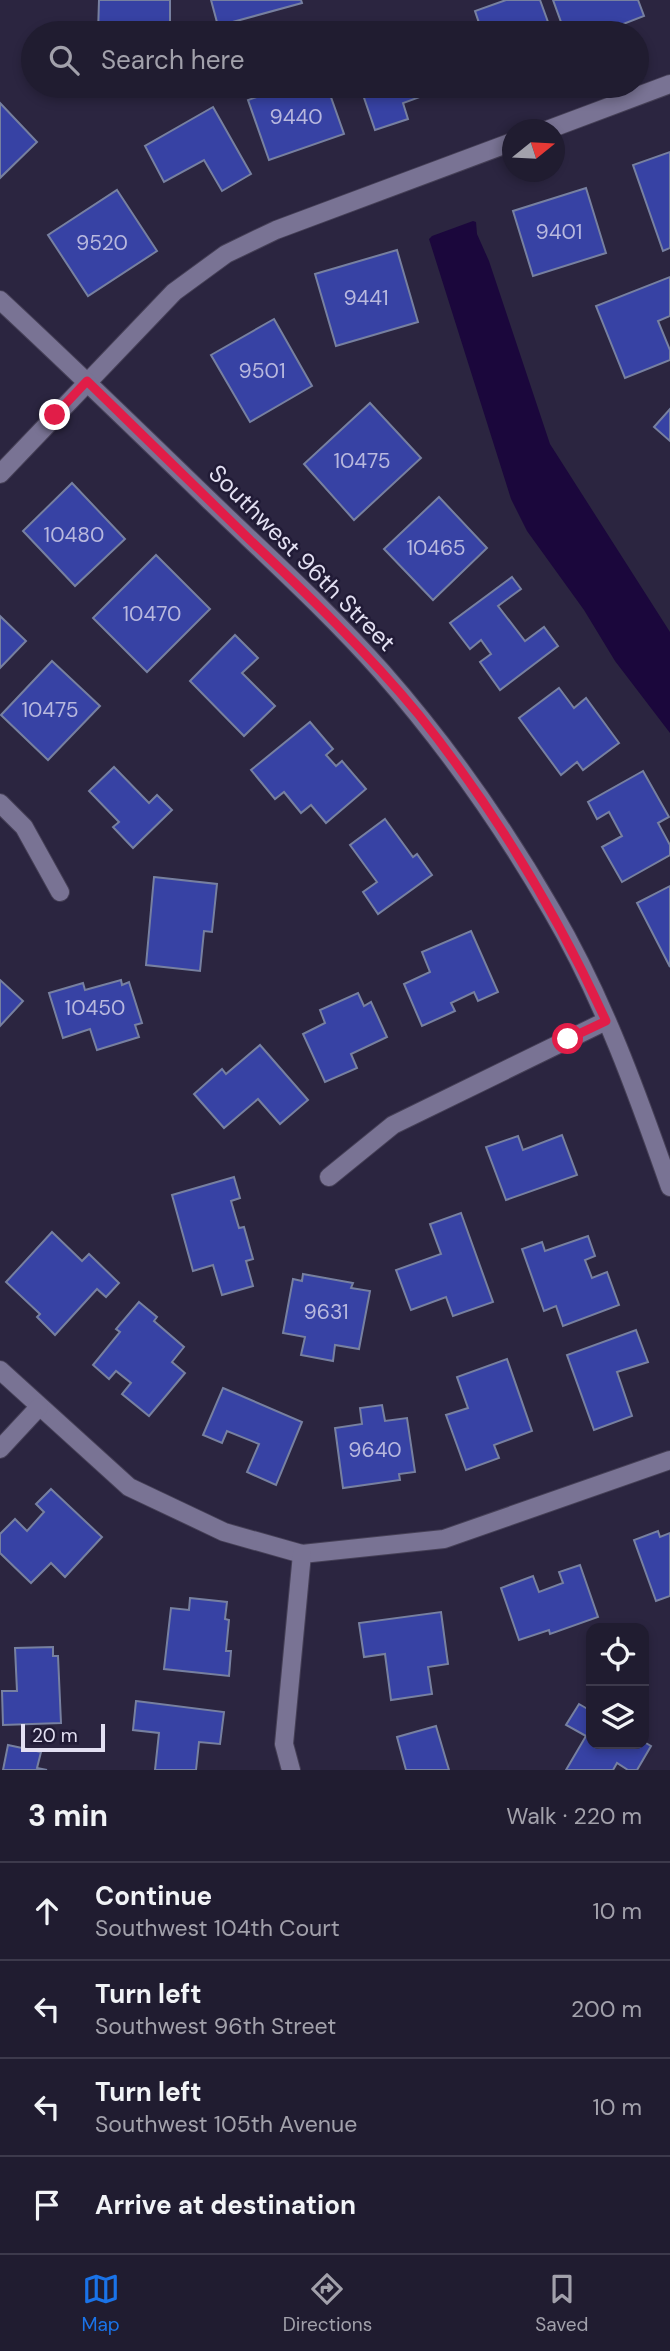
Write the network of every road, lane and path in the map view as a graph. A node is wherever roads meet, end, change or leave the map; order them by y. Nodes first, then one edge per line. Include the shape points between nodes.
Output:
1 (670, 84) edge
2 (649, 92) edge
3 (633, 98) edge
4 (565, 123) edge
5 (502, 146) edge
6 (0, 300) edge
7 (87, 381) junction
8 (0, 474) edge
9 (0, 803) edge
10 (60, 892) dead end
11 (606, 1021) junction
12 (329, 1177) dead end
13 (670, 1187) edge
14 (0, 1370) edge
15 (39, 1407) junction
16 (0, 1449) edge
17 (670, 1460) edge
18 (302, 1554) junction
19 (291, 1770) edge

1 - 2 street
3 - 4 street
5 - 7 street via 276,230 226,254 174,292
6 - 7 street, Southwest 96th Street
7 - 8 street
7 - 11 street, Southwest 96th Street via 324,611 418,715 520,857 554,913
9 - 10 street via 24,827
11 - 12 street via 393,1125
11 - 13 street, Southwest 96th Street
14 - 15 street
15 - 16 street
15 - 18 street via 129,1487 224,1532
17 - 18 street via 444,1539
18 - 19 street via 284,1744

